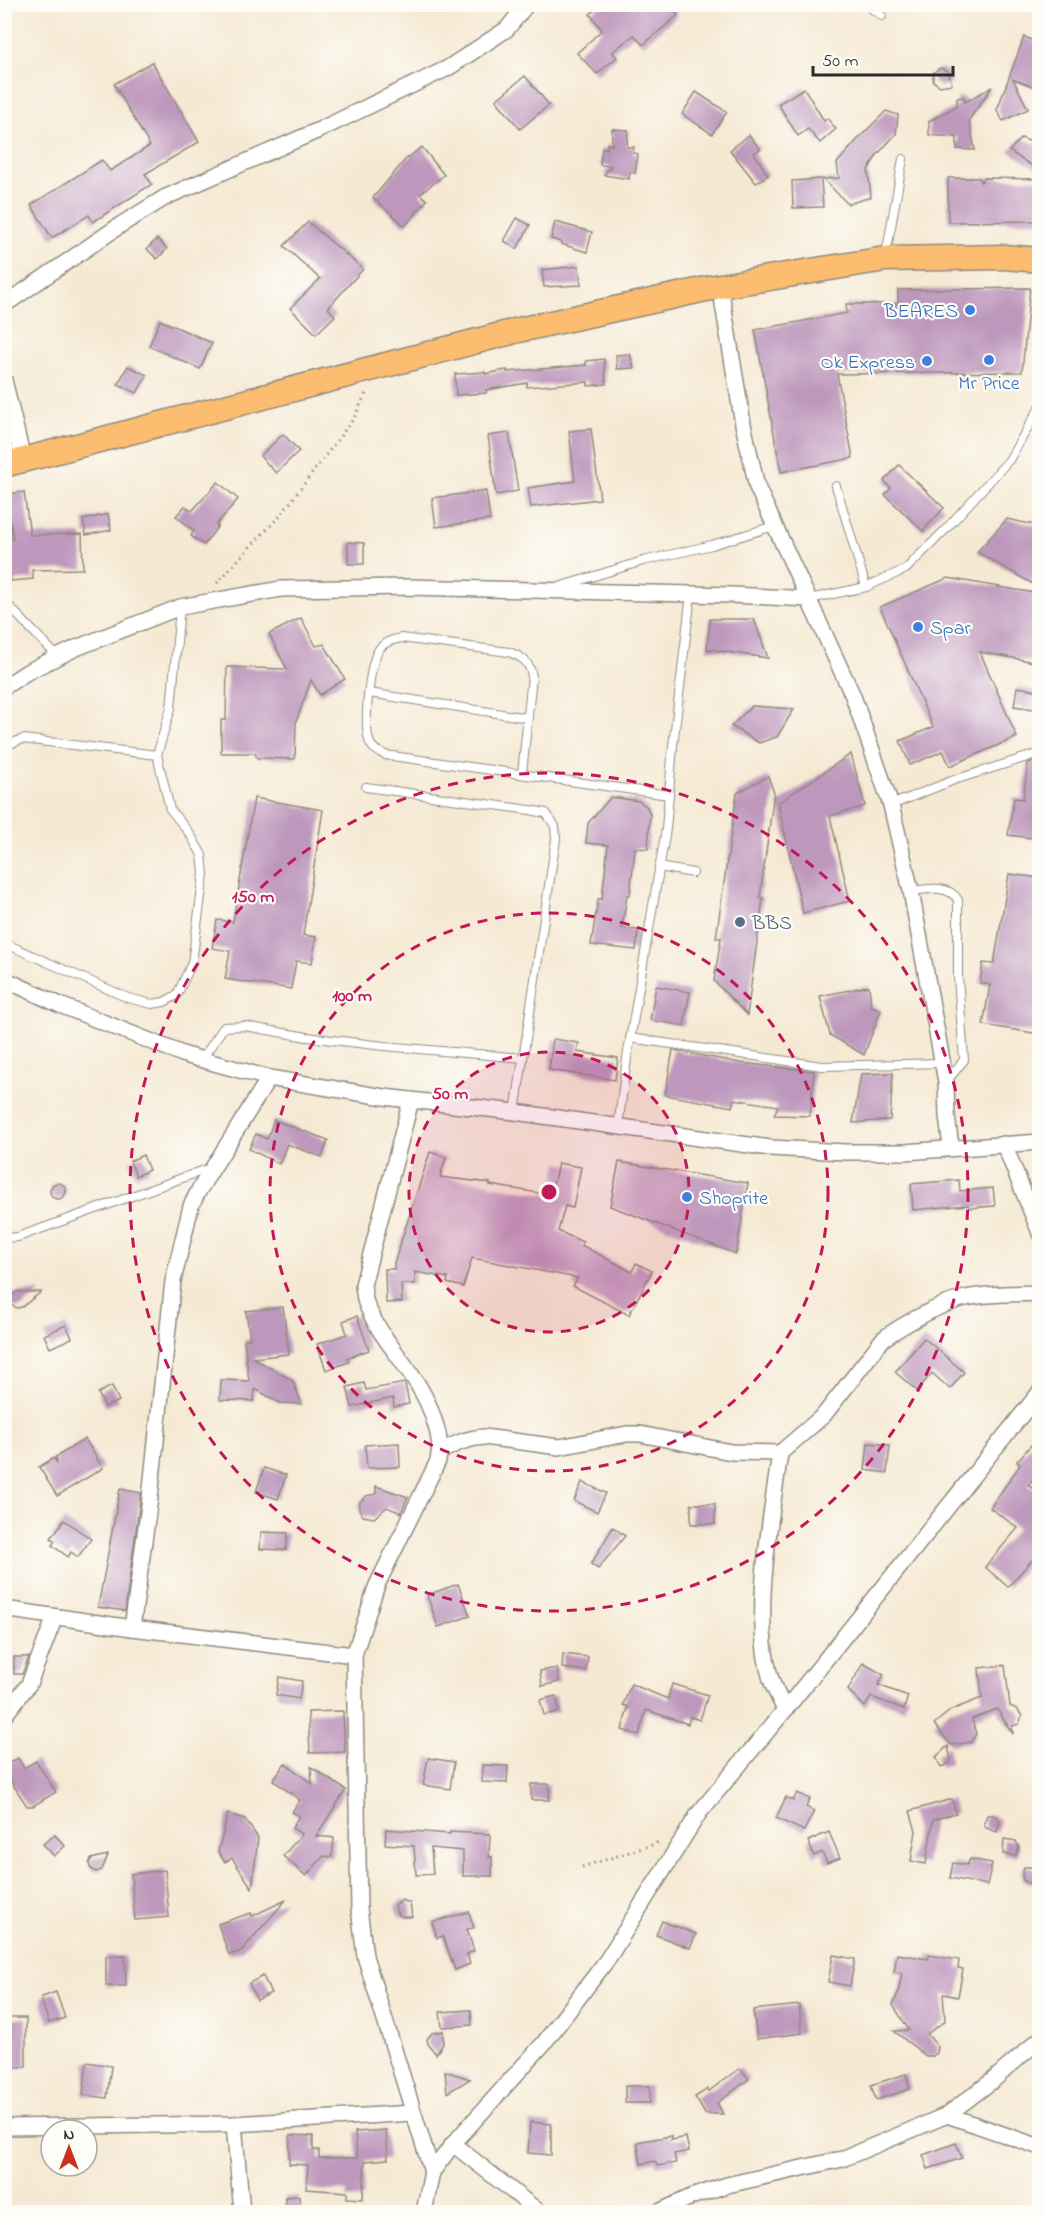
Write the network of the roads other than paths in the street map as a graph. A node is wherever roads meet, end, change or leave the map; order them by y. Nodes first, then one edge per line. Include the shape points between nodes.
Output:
1 (527, 4) edge
2 (865, 4) edge
3 (882, 16) dead end
4 (903, 159) dead end
5 (885, 259) junction
6 (1040, 260) edge
7 (720, 286) junction
8 (4, 305) edge
9 (4, 380) edge
10 (1040, 407) edge
11 (14, 462) edge
12 (836, 486) dead end
13 (774, 526) junction
14 (866, 587) junction
15 (549, 591) junction
16 (691, 594) junction
17 (809, 599) junction
18 (4, 601) edge
19 (180, 607) junction
20 (57, 657) junction
21 (4, 687) edge
22 (369, 693) junction
23 (528, 718) junction
24 (4, 746) edge
25 (1040, 753) edge
26 (157, 755) junction
27 (522, 774) junction
28 (366, 787) dead end
29 (669, 795) junction
30 (891, 805) junction
31 (659, 867) junction
32 (693, 873) dead end
33 (911, 891) junction
34 (4, 943) edge
35 (4, 979) edge
36 (630, 1038) junction
37 (523, 1058) junction
38 (202, 1059) junction
39 (942, 1063) junction
40 (269, 1078) junction
41 (946, 1083) junction
42 (411, 1100) junction
43 (515, 1112) junction
44 (618, 1127) junction
45 (1040, 1142) edge
46 (1004, 1144) junction
47 (951, 1147) junction
48 (212, 1167) junction
49 (1040, 1233) edge
50 (4, 1238) edge
51 (1040, 1293) edge
52 (1040, 1392) edge
53 (440, 1452) junction
54 (780, 1454) junction
55 (4, 1609) edge
56 (55, 1617) junction
57 (132, 1628) junction
58 (354, 1655) junction
59 (785, 1710) junction
60 (4, 1716) edge
61 (1040, 2039) edge
62 (413, 2113) junction
63 (947, 2115) junction
64 (234, 2124) junction
65 (4, 2127) edge
66 (453, 2144) junction
67 (1040, 2147) edge
68 (432, 2172) junction
69 (242, 2212) edge
70 (424, 2212) edge
71 (539, 2212) edge
72 (660, 2212) edge

1 - 8 street via 507,29 448,68 166,197
2 - 3 lane
4 - 5 lane
5 - 6 main road
5 - 7 main road
7 - 11 main road via 519,330
7 - 13 street via 757,487
9 - 11 street
10 - 14 lane via 1009,460 945,530 906,569
12 - 14 lane
13 - 15 lane
13 - 17 street
14 - 17 lane
15 - 16 street
15 - 19 street via 281,589
16 - 17 street
16 - 29 lane
17 - 30 street via 853,696
18 - 20 lane
19 - 20 street
19 - 26 lane via 171,708
20 - 21 street
22 - 23 lane
22 - 23 lane via 374,659 388,641 401,638 490,649 509,652 530,664
22 - 27 lane via 367,724 373,749 385,755
23 - 27 lane
24 - 26 lane via 23,739
25 - 30 lane
26 - 34 lane via 170,809 202,855 204,873 192,963 177,995 152,1004 128,998
27 - 29 lane
28 - 37 lane via 546,813 555,826
29 - 31 lane
30 - 33 street
31 - 32 lane
31 - 36 lane
33 - 39 street
33 - 41 lane via 949,890 958,900 964,1060
35 - 38 street via 60,1005
36 - 39 lane via 822,1066
36 - 44 lane
37 - 38 lane via 384,1046 245,1026 224,1028
37 - 43 lane
38 - 40 street
39 - 41 street
40 - 42 street
40 - 48 street
41 - 47 street
42 - 43 street
42 - 53 street via 363,1285 365,1302 430,1405
43 - 44 street
44 - 47 street via 770,1148 905,1152
45 - 46 street
46 - 47 street
46 - 49 street
48 - 50 lane via 18,1237
48 - 57 street via 191,1206 172,1281
51 - 54 street via 960,1299 895,1330 824,1415
52 - 59 street
53 - 54 street via 461,1441 484,1437 559,1447 640,1434 731,1452
53 - 58 street via 377,1586
54 - 59 street via 768,1538 764,1622 766,1656
55 - 56 street
56 - 57 street
56 - 60 street via 29,1684
57 - 58 street
58 - 62 street via 358,1908 365,1956
59 - 66 street via 699,1813 607,1960 544,2043
61 - 63 street
62 - 64 street
62 - 68 street
63 - 67 street
63 - 72 street via 842,2159 727,2186
64 - 65 street
64 - 69 street
66 - 68 street
66 - 71 street
68 - 70 street

